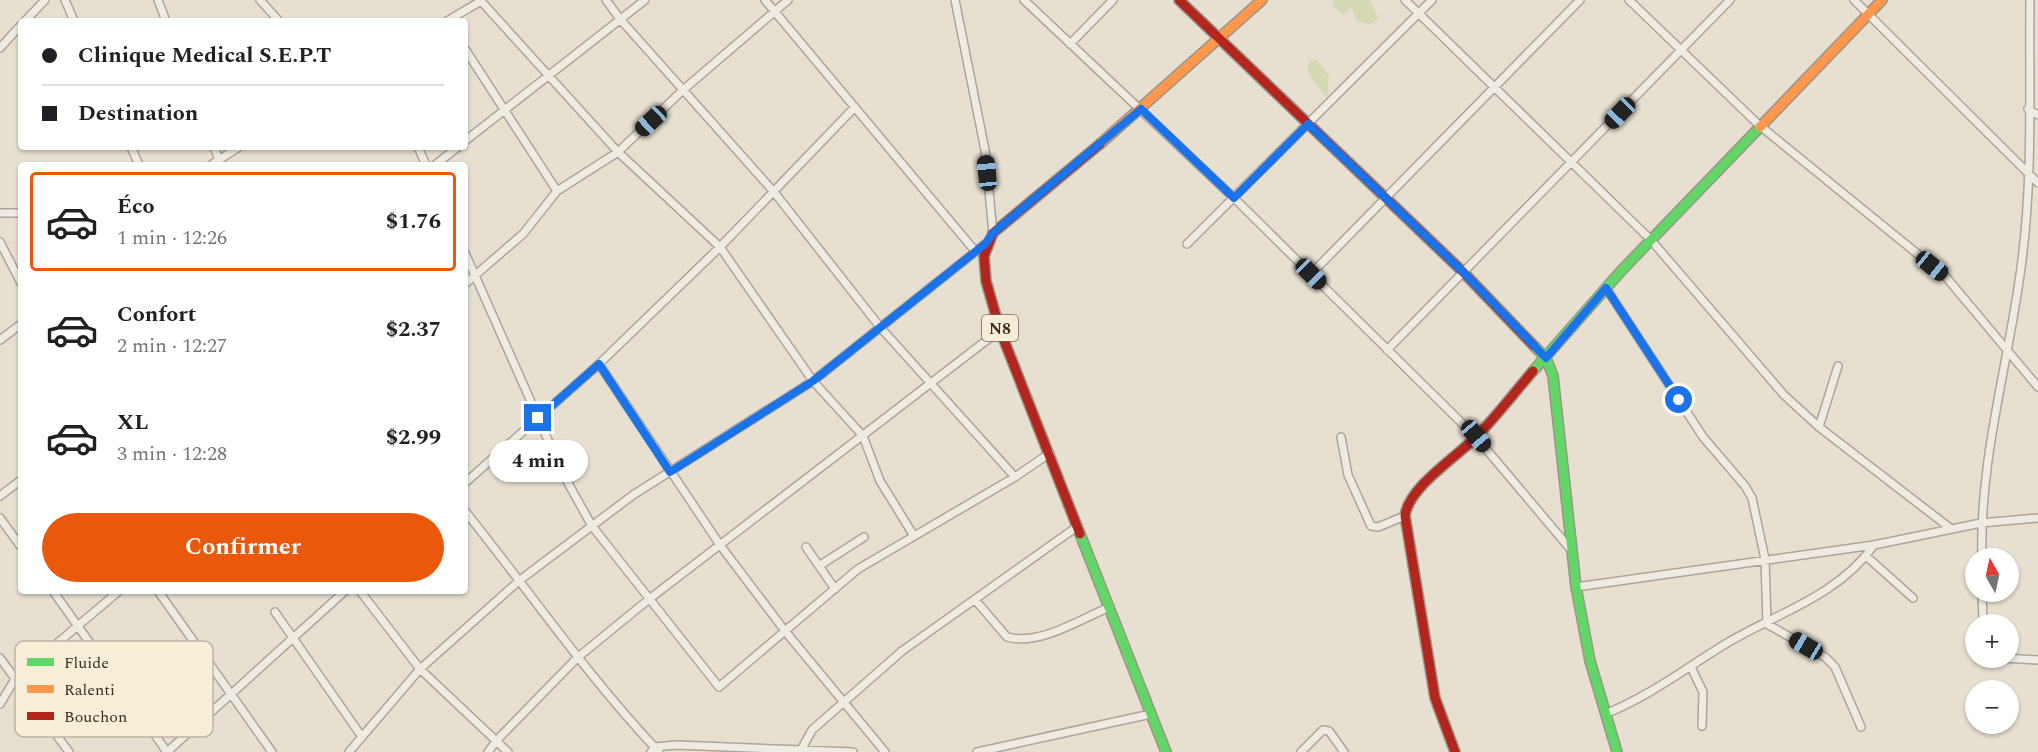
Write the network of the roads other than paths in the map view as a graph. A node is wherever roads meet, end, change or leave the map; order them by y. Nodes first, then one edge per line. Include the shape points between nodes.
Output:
1 (45, 0) edge
2 (65, 0) edge
3 (158, 0) edge
4 (260, 0) edge
5 (606, 0) edge
6 (645, 0) edge
7 (765, 0) edge
8 (788, 0) edge
9 (955, 0) edge
10 (1024, 0) edge
11 (1113, 0) edge
12 (1179, 0) edge
13 (1262, 0) edge
14 (1405, 0) edge
15 (1432, 0) edge
16 (1580, 0) edge
17 (1629, 0) edge
18 (1730, 0) edge
19 (1854, 0) edge
20 (1882, 0) edge
21 (2030, 0) edge
22 (481, 1) edge
23 (775, 11) junction
24 (1869, 13) junction
25 (1418, 14) junction
26 (28, 18) edge
27 (73, 18) edge
28 (165, 18) edge
29 (276, 18) edge
30 (452, 18) edge
31 (620, 19) junction
32 (18, 28) edge
33 (1220, 40) junction
34 (1070, 44) junction
35 (0, 48) edge
36 (1681, 50) junction
37 (468, 54) edge
38 (549, 75) junction
39 (1494, 88) junction
40 (683, 90) junction
41 (855, 107) junction
42 (1141, 109) junction
43 (2028, 109) junction
44 (505, 110) junction
45 (2038, 116) edge
46 (1308, 124) junction
47 (1759, 125) junction
48 (468, 139) edge
49 (215, 150) edge
50 (234, 150) edge
51 (454, 150) edge
52 (618, 152) junction
53 (219, 160) junction
54 (216, 162) edge
55 (439, 162) edge
56 (1571, 162) junction
57 (2027, 172) junction
58 (2038, 183) edge
59 (557, 190) junction
60 (774, 192) junction
61 (1234, 198) junction
62 (1385, 198) junction
63 (0, 213) edge
64 (18, 213) edge
65 (993, 233) junction
66 (1651, 240) junction
67 (0, 242) edge
68 (985, 244) junction
69 (1187, 244) dead end
70 (720, 247) junction
71 (975, 251) junction
72 (468, 260) edge
73 (1463, 272) junction
74 (1311, 274) junction
75 (475, 275) junction
76 (18, 277) edge
77 (468, 281) edge
78 (1606, 288) junction
79 (18, 326) edge
80 (880, 327) junction
81 (1000, 330) junction
82 (0, 340) edge
83 (1388, 350) junction
84 (2007, 351) junction
85 (1546, 358) junction
86 (599, 364) junction
87 (1838, 366) dead end
88 (813, 381) junction
89 (931, 384) junction
90 (2038, 387) edge
91 (538, 418) junction
92 (1819, 428) junction
93 (863, 436) junction
94 (1476, 436) junction
95 (1341, 437) dead end
96 (1050, 453) junction
97 (670, 472) junction
98 (1015, 477) junction
99 (468, 480) edge
100 (18, 482) edge
101 (0, 496) edge
102 (468, 515) edge
103 (1405, 516) junction
104 (0, 518) edge
105 (2038, 518) edge
106 (1981, 523) junction
107 (592, 526) junction
108 (1078, 526) junction
109 (1950, 528) junction
110 (914, 536) junction
111 (864, 537) dead end
112 (18, 543) edge
113 (720, 545) junction
114 (1874, 545) junction
115 (806, 547) dead end
116 (1982, 548) edge
117 (1572, 552) junction
118 (1866, 556) junction
119 (1765, 559) junction
120 (819, 566) junction
121 (520, 580) junction
122 (1576, 587) junction
123 (835, 589) junction
124 (55, 594) edge
125 (115, 594) edge
126 (160, 594) edge
127 (342, 594) edge
128 (362, 594) edge
129 (1913, 598) dead end
130 (648, 600) junction
131 (976, 601) junction
132 (1110, 607) junction
133 (275, 612) dead end
134 (1767, 624) junction
135 (78, 625) junction
136 (785, 631) junction
137 (292, 638) junction
138 (59, 641) edge
139 (89, 641) edge
140 (193, 641) edge
141 (0, 658) edge
142 (577, 658) junction
143 (2019, 659) edge
144 (2038, 660) edge
145 (1691, 667) junction
146 (420, 669) junction
147 (213, 670) edge
148 (15, 679) joint
149 (229, 693) junction
150 (842, 701) junction
151 (0, 704) edge
152 (213, 708) edge
153 (1151, 714) junction
154 (1605, 714) junction
155 (1702, 726) dead end
156 (1861, 727) dead end
157 (58, 737) edge
158 (156, 737) edge
159 (183, 737) edge
160 (362, 737) junction
161 (496, 740) junction
162 (655, 750) edge
163 (801, 750) junction
164 (69, 752) edge
165 (272, 752) edge
166 (349, 752) edge
167 (488, 752) edge
168 (508, 752) edge
169 (853, 752) edge
170 (885, 752) edge
171 (977, 752) edge
172 (1166, 752) edge
173 (1301, 752) edge
174 (1344, 752) edge
175 (1455, 752) edge
176 (1617, 752) edge

1 - 26 street
2 - 27 street
3 - 28 street
4 - 29 street
5 - 31 street
6 - 31 street
7 - 23 street
8 - 23 street
9 - 65 street via 985,150
10 - 34 street
11 - 34 street
12 - 33 street
13 - 33 street
14 - 25 street
15 - 25 street
16 - 39 street
17 - 36 street
18 - 36 street
19 - 24 street
20 - 24 street
21 - 43 street
22 - 30 street
22 - 38 street
23 - 40 street
23 - 41 street
24 - 47 street
24 - 57 street
25 - 39 street
25 - 46 street
31 - 38 street
31 - 40 street
32 - 35 street
33 - 42 street
33 - 46 street
34 - 42 street
36 - 47 street
36 - 56 street
37 - 44 street
38 - 44 street
38 - 52 street
39 - 56 street
39 - 62 street
40 - 52 street
40 - 60 street
41 - 60 street
41 - 71 street
42 - 61 street
42 - 65 street
43 - 45 street
43 - 57 street
44 - 48 street
44 - 59 street
46 - 61 street
46 - 62 street
47 - 66 street
47 - 84 street via 1946,277
49 - 53 street
50 - 53 street
51 - 55 street
52 - 59 street
52 - 70 street
53 - 54 street
56 - 66 street
56 - 73 street
57 - 58 street
57 - 84 street via 2022,259
59 - 75 street via 523,234
60 - 70 street
60 - 80 street
61 - 69 street
61 - 74 street
62 - 73 street
62 - 74 street
63 - 64 street
65 - 68 street
66 - 78 street
66 - 92 street via 1784,395
67 - 76 street
68 - 71 street
68 - 81 street, N8 via 983,267
70 - 86 street
70 - 88 street
71 - 80 street
72 - 75 street
73 - 83 street
73 - 85 street
74 - 83 street
75 - 77 street
75 - 91 street
78 - 85 street
78 - 119 street via 1703,437 1745,486 1752,498
79 - 82 street
80 - 88 street
80 - 89 street
81 - 89 street
81 - 96 street, N8
83 - 94 street
84 - 90 street
84 - 106 street
85 - 94 street
85 - 117 street via 1553,376
86 - 91 street
86 - 97 street
87 - 92 street
88 - 93 street
88 - 97 street
89 - 93 street
89 - 98 street
91 - 99 street
91 - 107 street
92 - 109 street
93 - 110 street via 880,481
93 - 113 street
94 - 103 street via 1421,487 1406,505
94 - 117 street
95 - 103 street via 1348,475 1371,526
96 - 98 street
96 - 108 street, N8
97 - 107 street
97 - 113 street
98 - 110 street
100 - 101 street
102 - 121 street
103 - 175 street via 1435,698
104 - 112 street
105 - 106 street
106 - 109 street
106 - 116 street
107 - 121 street
107 - 130 street
108 - 131 street
108 - 132 street, N8
109 - 114 street
110 - 123 street via 858,569
111 - 120 street
113 - 130 street
113 - 136 street
114 - 118 street
114 - 119 street
115 - 120 street
117 - 122 street
118 - 129 street
118 - 134 street via 1824,593
119 - 122 street
119 - 134 street
120 - 123 street
121 - 142 street
121 - 146 street
122 - 154 street
123 - 136 street
124 - 135 street
125 - 135 street
126 - 140 street
127 - 137 street
128 - 146 street
130 - 136 street via 719,687
130 - 142 street
131 - 132 street via 1007,637 1025,639 1044,637
131 - 150 street via 902,651
132 - 153 street, N8
133 - 137 street
134 - 145 street via 1729,642
134 - 156 street via 1825,657 1835,667
135 - 138 street
135 - 139 street
136 - 150 street
137 - 149 street
137 - 160 street
141 - 148 street
142 - 161 street
142 - 162 street
143 - 144 street
145 - 154 street via 1637,701
145 - 155 street via 1703,692
146 - 160 street
146 - 161 street
147 - 149 street
148 - 151 street
149 - 152 street
149 - 165 street
150 - 163 street via 812,730
150 - 170 street
153 - 171 street
153 - 172 street, N8
154 - 176 street
157 - 164 street
158 - 159 street via 167,752
160 - 166 street
161 - 167 street
161 - 168 street
162 - 163 street via 676,745
163 - 169 street
173 - 174 street via 1323,730 1329,731

